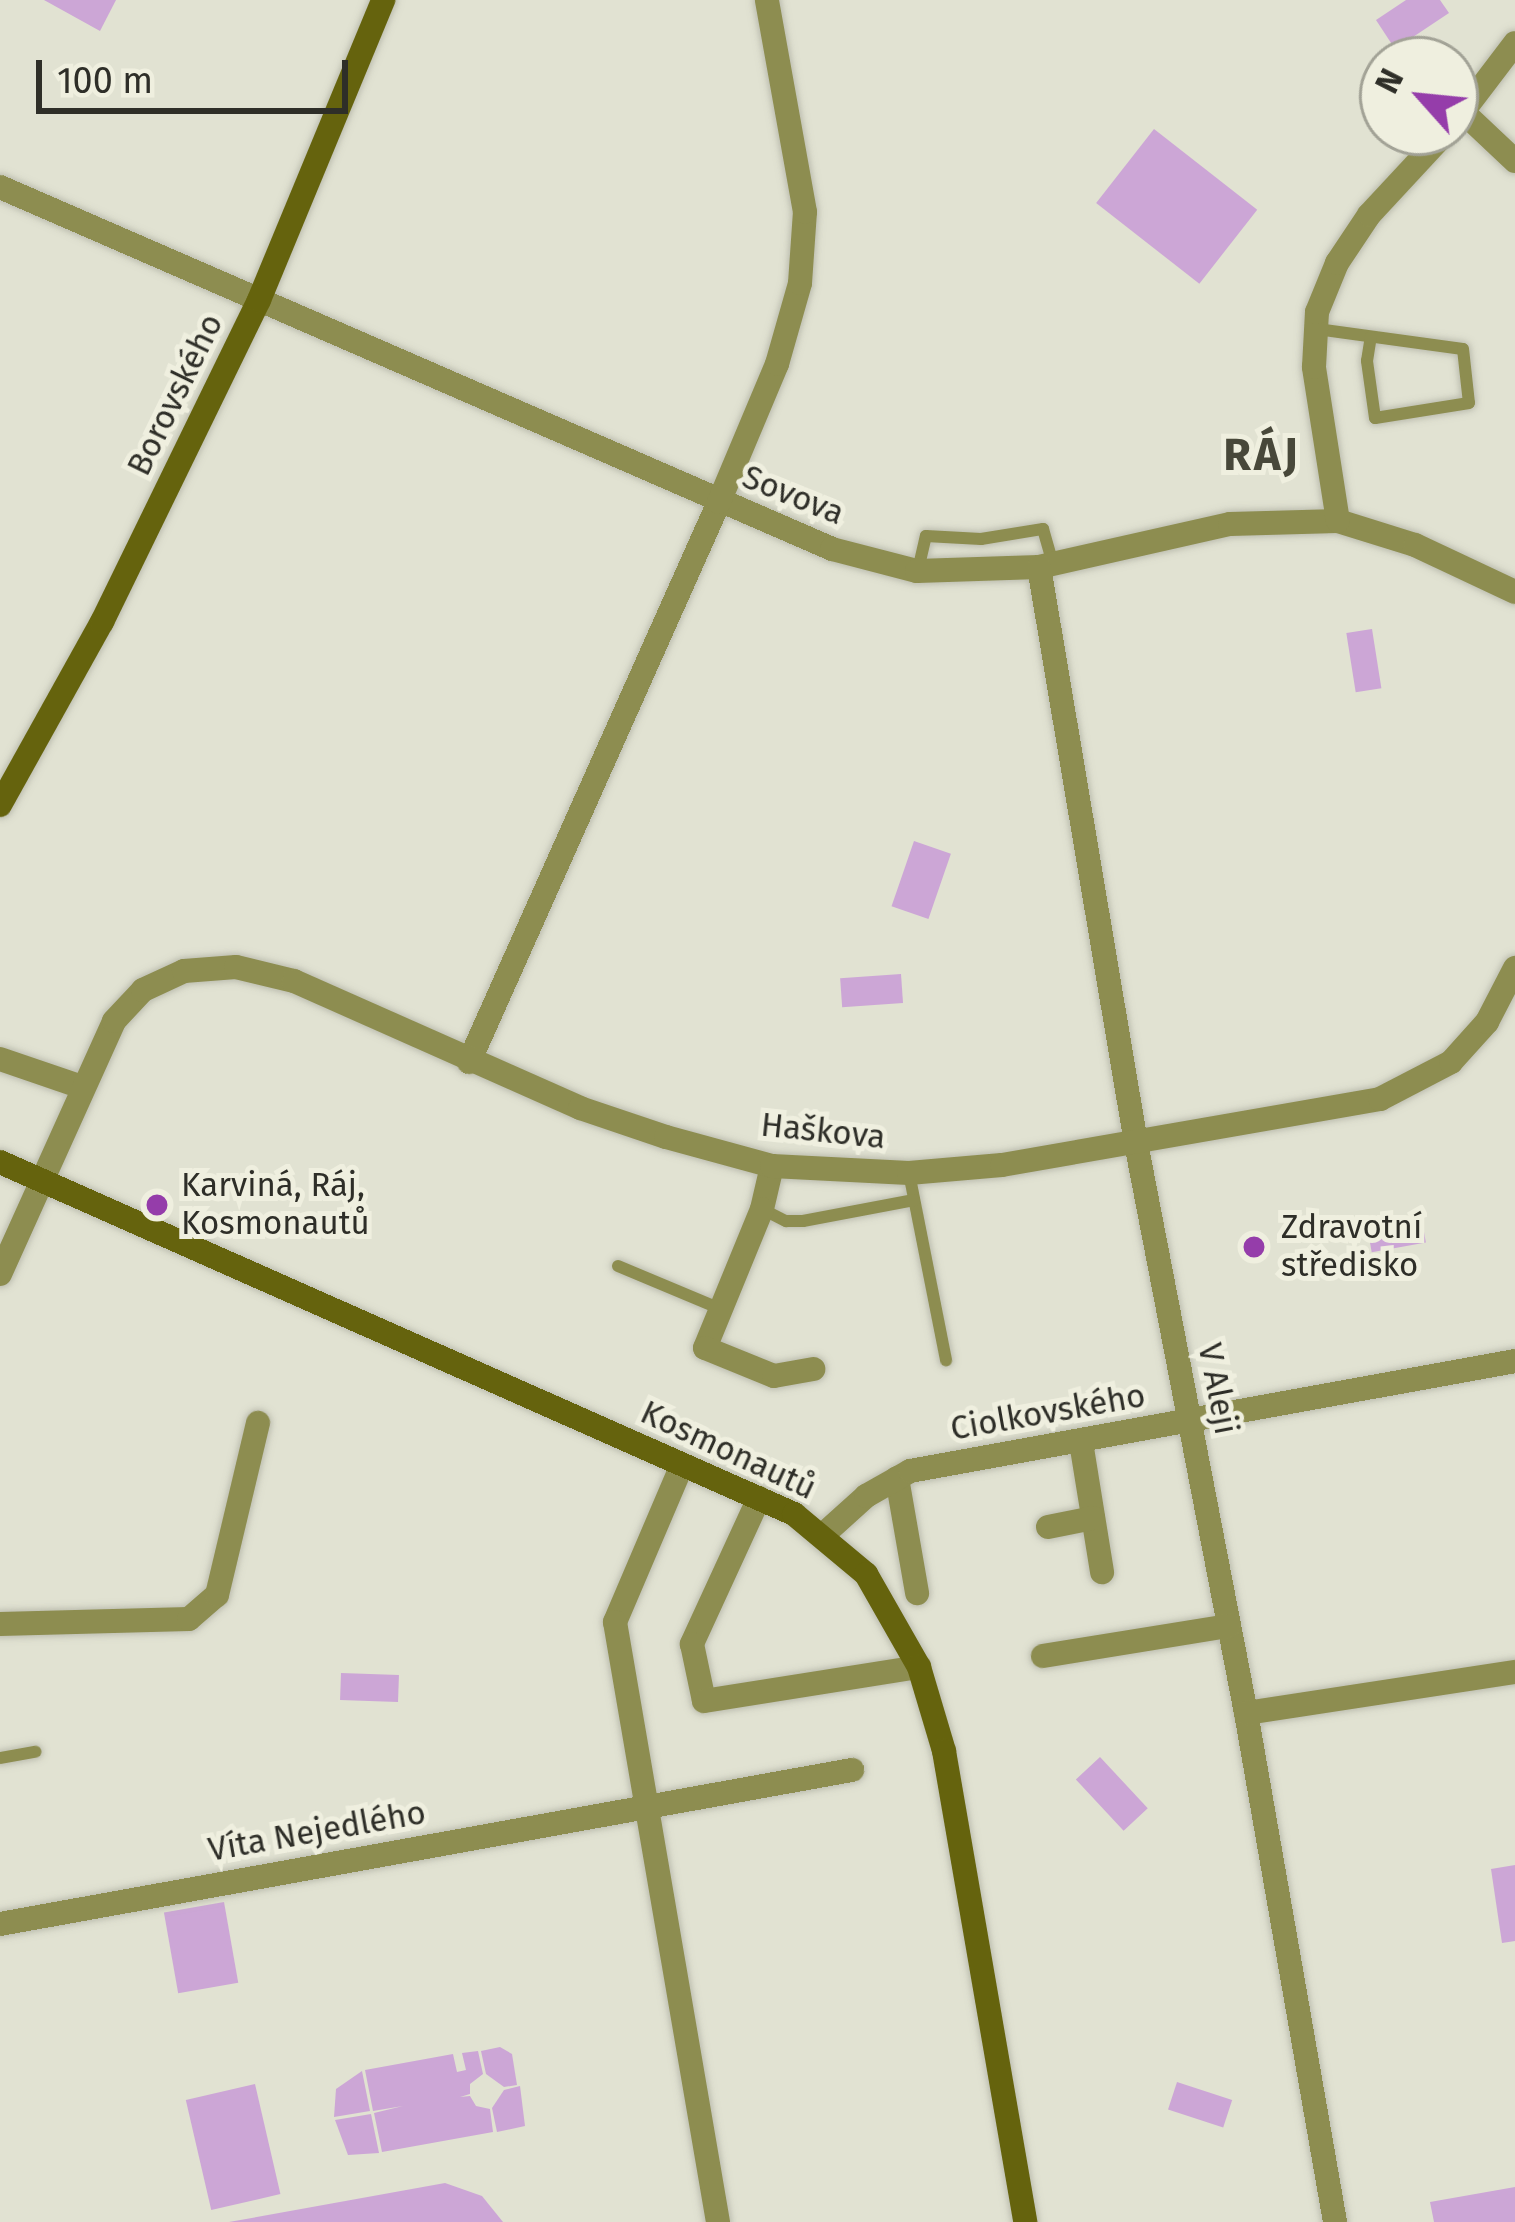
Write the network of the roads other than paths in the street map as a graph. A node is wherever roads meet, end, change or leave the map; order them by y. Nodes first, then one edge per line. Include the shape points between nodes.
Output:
1 (383, 0) edge
2 (767, 0) edge
3 (1515, 44) edge
4 (1479, 92) edge
5 (1479, 133) edge
6 (1424, 156) edge
7 (1515, 161) edge
8 (0, 187) edge
9 (259, 300) junction
10 (1316, 329) junction
11 (1371, 337) junction
12 (719, 502) junction
13 (1337, 521) junction
14 (1046, 566) junction
15 (917, 572) junction
16 (1515, 595) edge
17 (0, 805) edge
18 (1515, 968) edge
19 (0, 1059) edge
20 (469, 1062) junction
21 (82, 1087) junction
22 (1136, 1143) junction
23 (0, 1162) edge
24 (772, 1166) junction
25 (909, 1173) junction
26 (42, 1180) junction
27 (914, 1200) junction
28 (762, 1209) junction
29 (618, 1266) dead end
30 (0, 1274) edge
31 (721, 1309) junction
32 (946, 1360) dead end
33 (1515, 1361) edge
34 (813, 1369) dead end
35 (1190, 1422) junction
36 (258, 1423) dead end
37 (1081, 1442) junction
38 (682, 1465) junction
39 (897, 1478) junction
40 (759, 1498) junction
41 (1093, 1519) junction
42 (1048, 1527) dead end
43 (824, 1534) junction
44 (1102, 1572) dead end
45 (916, 1593) dead end
46 (0, 1624) edge
47 (1229, 1626) junction
48 (1043, 1656) dead end
49 (919, 1667) junction
50 (1515, 1672) edge
51 (1246, 1713) junction
52 (35, 1752) dead end
53 (0, 1757) edge
54 (853, 1770) dead end
55 (646, 1805) junction
56 (0, 1924) edge
57 (718, 2222) edge
58 (1025, 2222) edge
59 (1335, 2222) edge

1 - 9 street, Borovského
2 - 12 street via 805,212 800,283 777,364
3 - 4 street
5 - 7 street
6 - 10 street via 1347,247
8 - 9 street, Sovova
9 - 12 street, Sovova
9 - 17 street, Borovského via 102,622
10 - 11 lane
10 - 13 street via 1314,367
11 - 11 lane via 1463,349 1469,403 1375,418
12 - 15 street, Sovova via 832,549
12 - 20 street
13 - 14 street, Sovova via 1230,524
13 - 16 street, Sovova via 1415,544
14 - 15 street, Sovova
14 - 15 lane via 1043,529 981,539 926,536
14 - 22 street, V Aleji
18 - 22 street, Haškova via 1487,1022 1451,1062 1380,1099
19 - 21 street
20 - 21 street, Haškova via 294,981 236,967 184,971 143,989 114,1021
20 - 24 street, Haškova via 580,1108
21 - 26 street, Haškova
22 - 25 street, Haškova
22 - 35 street, V Aleji
23 - 26 street, Kosmonautů
24 - 25 street, Haškova
24 - 28 street
25 - 27 lane
26 - 30 street, Haškova
26 - 38 street, Kosmonautů
27 - 28 lane via 802,1221
27 - 32 lane
28 - 31 street
29 - 31 lane
31 - 34 street via 705,1348 774,1376
33 - 35 street, Ciolkovského
35 - 37 street, Ciolkovského
35 - 47 street, V Aleji
36 - 46 street via 217,1595 189,1619
37 - 39 street, Ciolkovského
37 - 41 street
38 - 40 street, Kosmonautů
38 - 55 street via 615,1622
39 - 43 street, Ciolkovského
39 - 45 street
40 - 43 street, Kosmonautů
40 - 49 street via 692,1644 704,1701
41 - 42 street
41 - 44 street
43 - 49 street, Kosmonautů via 866,1574
47 - 48 street
47 - 51 street, V Aleji
49 - 58 street, Kosmonautů via 944,1751
50 - 51 street
51 - 59 street, V Aleji
52 - 53 lane
54 - 55 street, Víta Nejedlého
55 - 56 street, Víta Nejedlého
55 - 57 street

